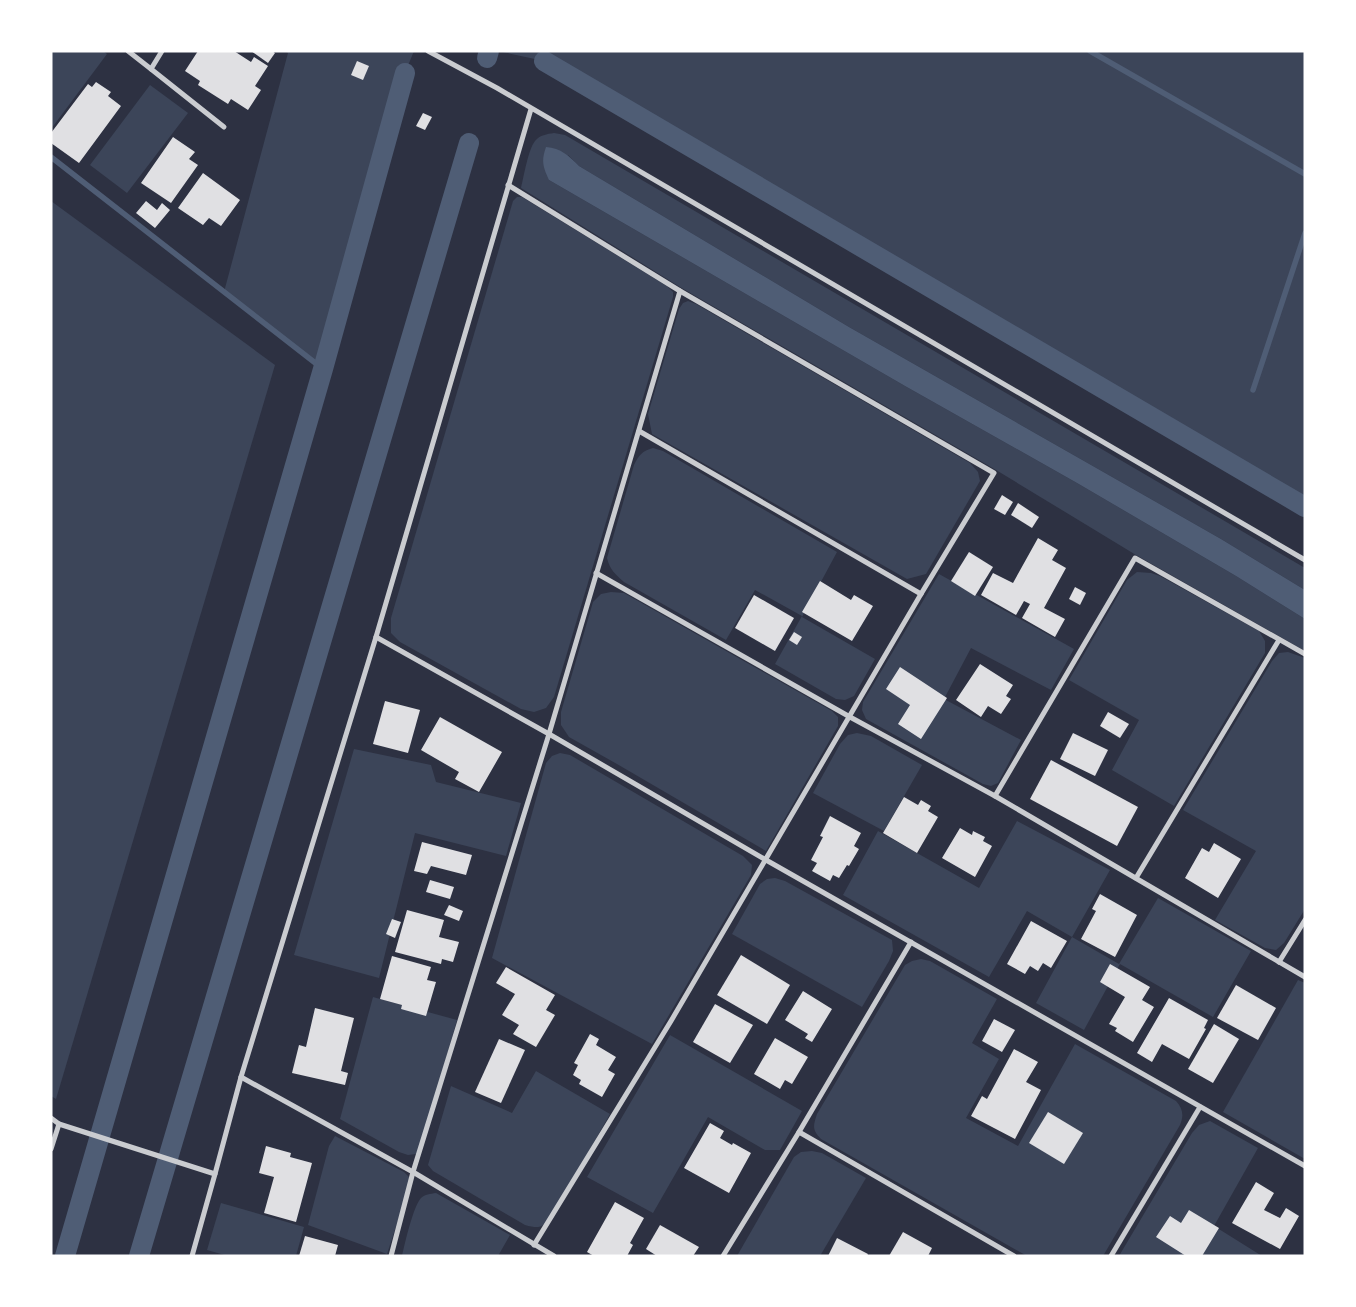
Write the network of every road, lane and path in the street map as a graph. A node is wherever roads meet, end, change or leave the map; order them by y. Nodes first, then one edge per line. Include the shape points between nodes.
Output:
1 (128, 51) edge
2 (162, 51) edge
3 (428, 51) edge
4 (151, 69) junction
5 (531, 108) junction
6 (224, 127) dead end
7 (508, 185) junction
8 (680, 291) junction
9 (639, 431) junction
10 (1305, 560) edge
11 (596, 573) junction
12 (921, 594) junction
13 (376, 637) junction
14 (1280, 640) junction
15 (1305, 654) edge
16 (850, 717) junction
17 (549, 734) junction
18 (995, 796) junction
19 (766, 860) junction
20 (1136, 878) junction
21 (1305, 920) edge
22 (911, 942) junction
23 (1279, 962) junction
24 (1305, 977) edge
25 (241, 1077) junction
26 (1200, 1106) junction
27 (51, 1118) edge
28 (59, 1124) junction
29 (799, 1132) junction
30 (51, 1149) edge
31 (1305, 1166) edge
32 (412, 1172) junction
33 (216, 1174) junction
34 (534, 1245) junction
35 (192, 1256) edge
36 (391, 1256) edge
37 (554, 1256) edge
38 (723, 1256) edge
39 (1014, 1256) edge
40 (1111, 1256) edge

1 - 4 street
2 - 4 street
3 - 5 street
4 - 6 street
5 - 7 street
5 - 10 street
7 - 8 street
7 - 13 street
8 - 9 street
8 - 12 street via 994,473
9 - 11 street
9 - 12 street
11 - 16 street
11 - 17 street
12 - 16 street
13 - 17 street
13 - 25 street
14 - 15 street
14 - 18 street via 1134,558
14 - 20 street
16 - 18 street
16 - 19 street
17 - 19 street
17 - 32 street
18 - 20 street
19 - 22 street
19 - 34 street
20 - 23 street
21 - 23 street
22 - 26 street
22 - 29 street
23 - 24 street
25 - 32 street
25 - 33 street
26 - 31 street
26 - 40 street
27 - 28 street
28 - 30 street
28 - 33 street
29 - 38 street
29 - 39 street
32 - 34 street
32 - 36 street
33 - 35 street
34 - 37 street

